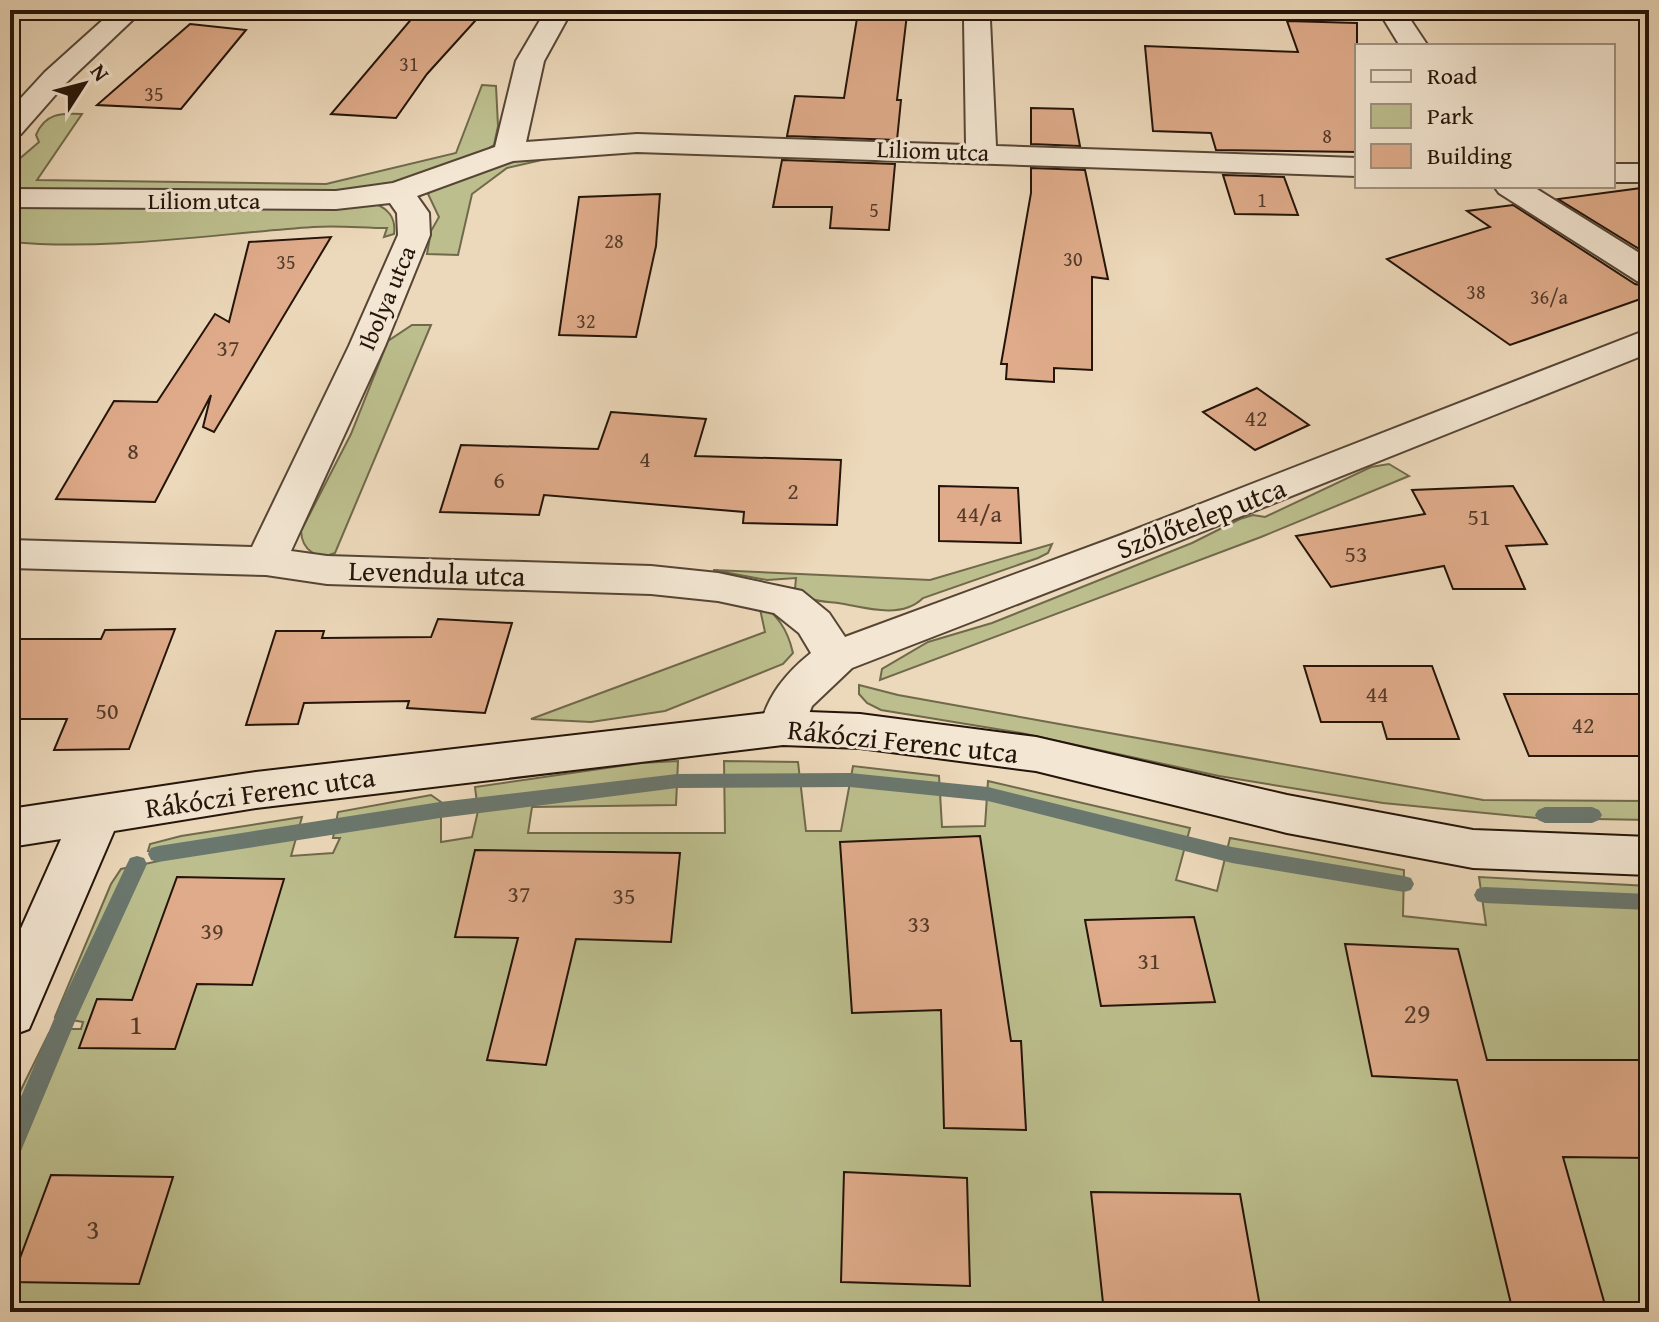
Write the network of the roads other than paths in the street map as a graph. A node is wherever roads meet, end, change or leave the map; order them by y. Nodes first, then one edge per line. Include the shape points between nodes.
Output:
1 (130, 10) edge
2 (559, 10) edge
3 (1391, 10) edge
4 (1423, 10) edge
5 (1618, 10) edge
6 (977, 20) dead end
7 (1413, 44) edge
8 (10, 128) edge
9 (509, 152) junction
10 (981, 152) junction
11 (1355, 167) edge
12 (1615, 173) edge
13 (1649, 173) edge
14 (1513, 188) edge
15 (398, 192) junction
16 (10, 198) edge
17 (1649, 274) edge
18 (1649, 340) edge
19 (10, 554) edge
20 (266, 561) junction
21 (836, 657) junction
22 (783, 728) junction
23 (96, 815) junction
24 (10, 828) edge
25 (1649, 856) edge
26 (10, 1013) edge

1 - 8 street via 55,78
2 - 9 street via 530,61
3 - 7 street
4 - 5 street
6 - 10 street
9 - 10 street, Liliom utca via 637,143
9 - 15 street
10 - 11 street, Liliom utca
12 - 13 street
14 - 17 street
15 - 16 street, Liliom utca via 268,202
15 - 20 street, Ibolya utca via 413,213 414,235
18 - 21 street, Szőlőtelep utca
19 - 20 street, Levendula utca
20 - 21 street, Levendula utca via 327,570 651,580 762,594 787,601 814,623
21 - 22 street, Szőlőtelep utca via 799,689 785,710
22 - 23 street, Rákóczi Ferenc utca via 256,790
22 - 25 street, Rákóczi Ferenc utca via 860,731 1036,754 1287,814 1473,849
23 - 24 street, Rákóczi Ferenc utca
23 - 26 street

